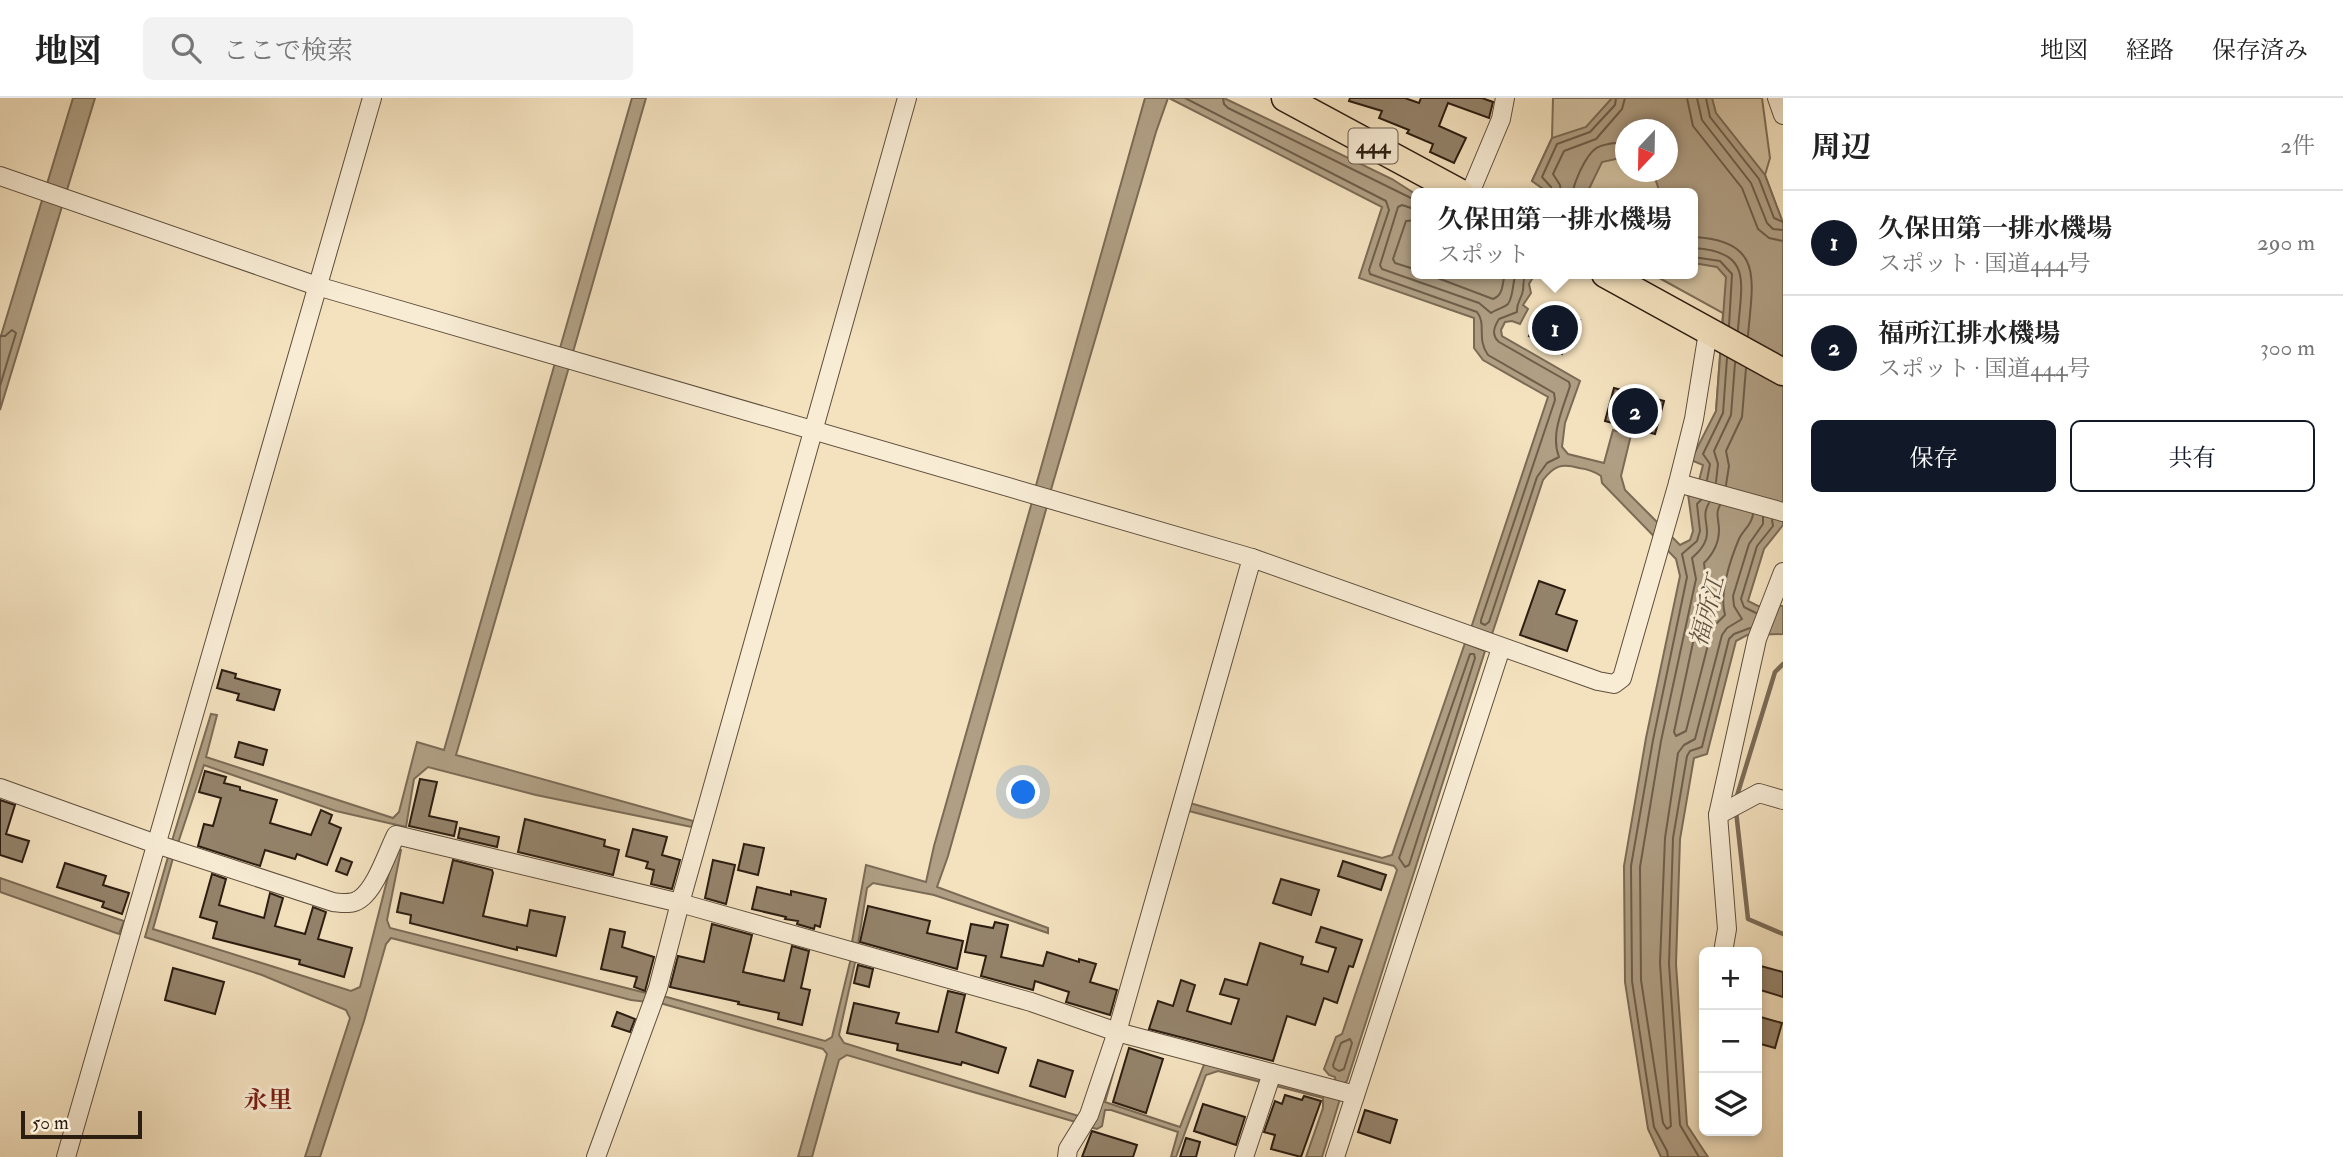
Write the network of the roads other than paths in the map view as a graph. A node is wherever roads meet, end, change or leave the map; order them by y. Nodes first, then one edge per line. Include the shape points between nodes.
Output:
1 (372, 98) edge
2 (907, 98) edge
3 (1285, 98) edge
4 (1505, 98) edge
5 (1777, 98) edge
6 (1783, 114) edge
7 (0, 176) edge
8 (1452, 188) edge
9 (1471, 188) edge
10 (1614, 279) edge
11 (317, 286) junction
12 (1708, 332) junction
13 (1783, 372) edge
14 (812, 431) junction
15 (1686, 485) junction
16 (1783, 512) edge
17 (1252, 558) junction
18 (1783, 572) edge
19 (1501, 649) junction
20 (0, 789) edge
21 (1783, 800) edge
22 (1718, 815) junction
23 (156, 844) junction
24 (680, 902) junction
25 (1724, 947) edge
26 (1117, 1032) junction
27 (1272, 1073) junction
28 (1355, 1095) junction
29 (66, 1157) edge
30 (596, 1157) edge
31 (1067, 1157) edge
32 (1244, 1157) edge
33 (1335, 1157) edge

1 - 11 street
2 - 14 street
3 - 8 highway, 444
4 - 9 street
5 - 6 street
7 - 11 street
10 - 12 highway
11 - 14 street
11 - 23 street
12 - 13 highway
12 - 15 street
14 - 17 street
14 - 24 street
15 - 16 street
15 - 19 street via 1665,526 1622,678 1614,684 1598,681
17 - 19 street
17 - 26 street
18 - 22 street via 1757,639
19 - 28 street
20 - 23 street
21 - 22 street via 1759,793
22 - 25 street via 1727,929
23 - 24 street via 346,904 359,901 370,889 396,835
23 - 29 street
24 - 26 street via 1031,1002
24 - 30 street via 658,988
26 - 27 street
26 - 31 street via 1089,1115
27 - 28 street
27 - 32 street
28 - 33 street

